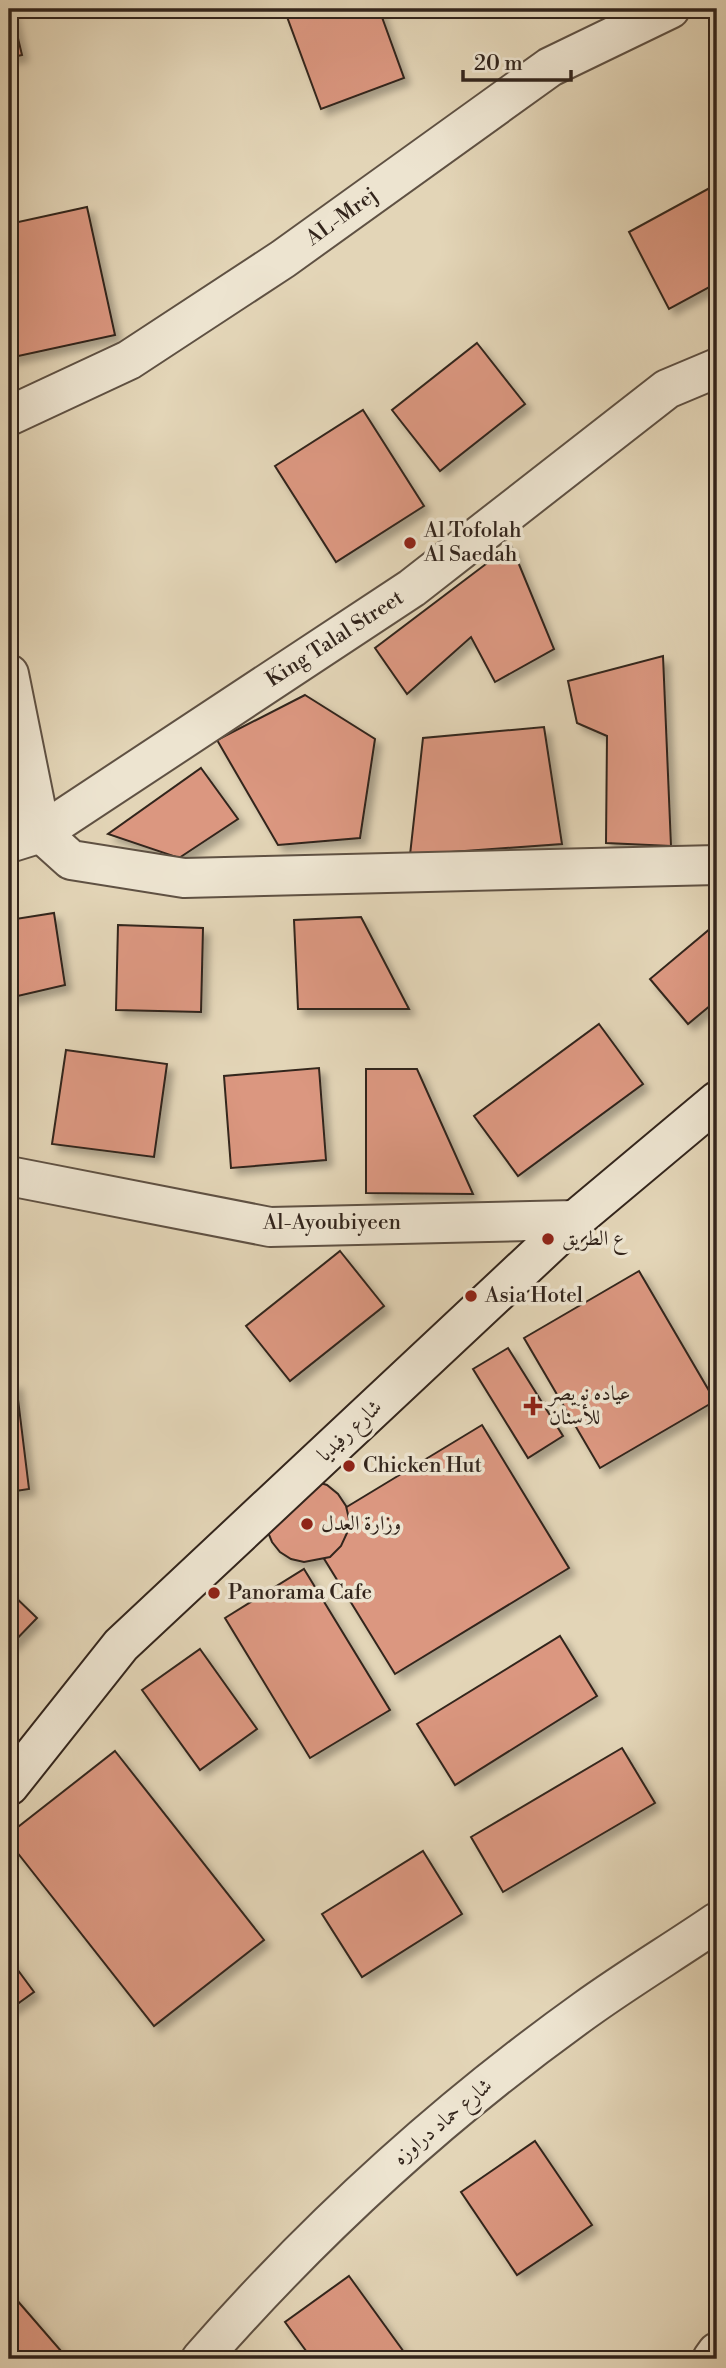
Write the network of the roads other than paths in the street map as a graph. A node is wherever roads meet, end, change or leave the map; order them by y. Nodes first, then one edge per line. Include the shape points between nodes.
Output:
1 (670, 9) edge
2 (717, 368) edge
3 (9, 416) edge
4 (9, 674) edge
5 (25, 838) edge
6 (717, 865) edge
7 (717, 1101) edge
8 (9, 1176) edge
9 (575, 1220) junction
10 (9, 1786) edge
11 (717, 1922) edge
12 (717, 2352) edge
13 (201, 2359) edge
14 (712, 2359) edge

1 - 3 street, AL-Mrej via 550,67 283,259 129,360
2 - 5 street, King Talal Street via 667,389 412,588
4 - 5 street
5 - 6 street via 71,860 184,878
7 - 9 street, شارع رفيديا
8 - 9 street, Al-Ayoubiyeen via 270,1227
9 - 10 street, شارع رفيديا via 121,1645
11 - 13 street, شارع حماد دراوزه via 584,2010 426,2136 312,2242
12 - 14 street

